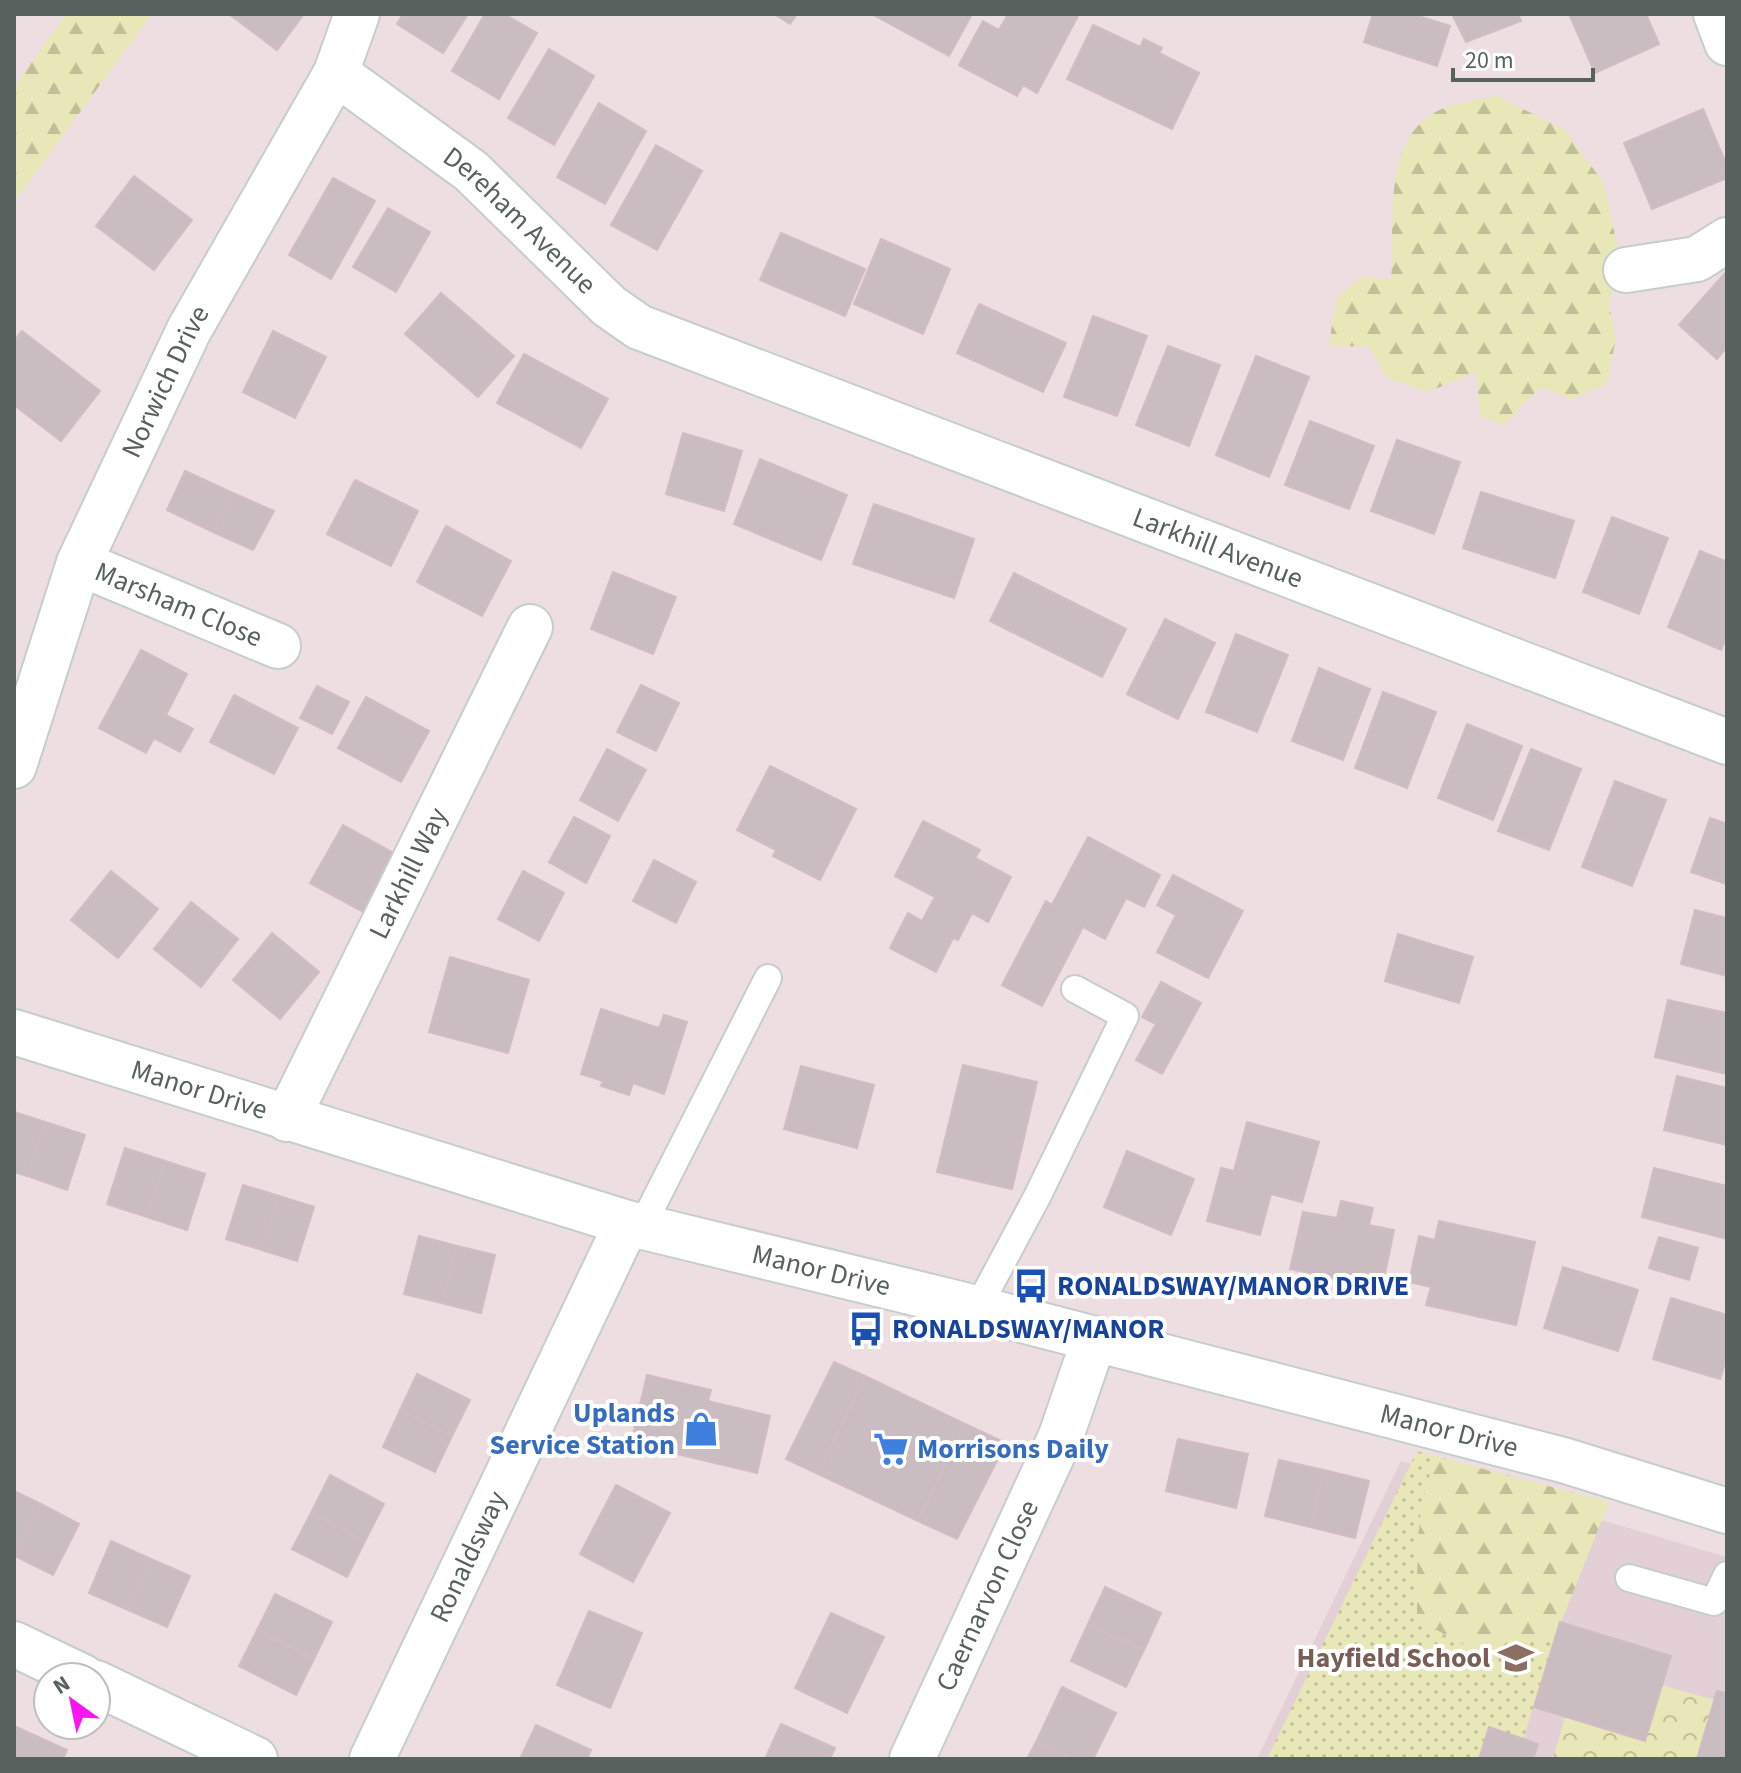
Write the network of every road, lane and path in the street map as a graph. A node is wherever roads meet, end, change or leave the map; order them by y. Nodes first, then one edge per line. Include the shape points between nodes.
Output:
1 (357, 14) edge
2 (1716, 14) edge
3 (1727, 43) edge
4 (336, 73) junction
5 (1727, 240) edge
6 (1626, 270) dead end
7 (708, 356) joint
8 (79, 563) junction
9 (530, 627) dead end
10 (278, 646) dead end
11 (1727, 742) edge
12 (14, 766) edge
13 (768, 978) dead end
14 (1075, 989) dead end
15 (14, 1032) edge
16 (287, 1119) junction
17 (634, 1224) junction
18 (977, 1309) junction
19 (1094, 1340) junction
20 (1727, 1511) edge
21 (1727, 1575) edge
22 (1629, 1578) dead end
23 (1720, 1604) edge
24 (14, 1644) edge
25 (50, 1661) edge
26 (112, 1691) edge
27 (255, 1759) edge
28 (372, 1759) edge
29 (912, 1759) edge

1 - 4 street, Norwich Drive
2 - 3 street
4 - 7 street, Dereham Avenue via 471,171 609,306 639,327
4 - 8 street, Norwich Drive via 189,330
5 - 6 street via 1697,259
7 - 11 street, Larkhill Avenue
8 - 10 street, Marsham Close
8 - 12 street, Norwich Drive
9 - 16 street, Larkhill Way
13 - 17 lane
14 - 18 lane via 1125,1016
15 - 16 street, Manor Drive
16 - 17 street, Manor Drive
17 - 18 street, Manor Drive
17 - 28 street, Ronaldsway
18 - 19 street, Manor Drive
19 - 20 street, Manor Drive via 1563,1460
19 - 29 street, Caernarvon Close via 1061,1436
21 - 23 lane
22 - 23 lane
24 - 25 street
26 - 27 street

